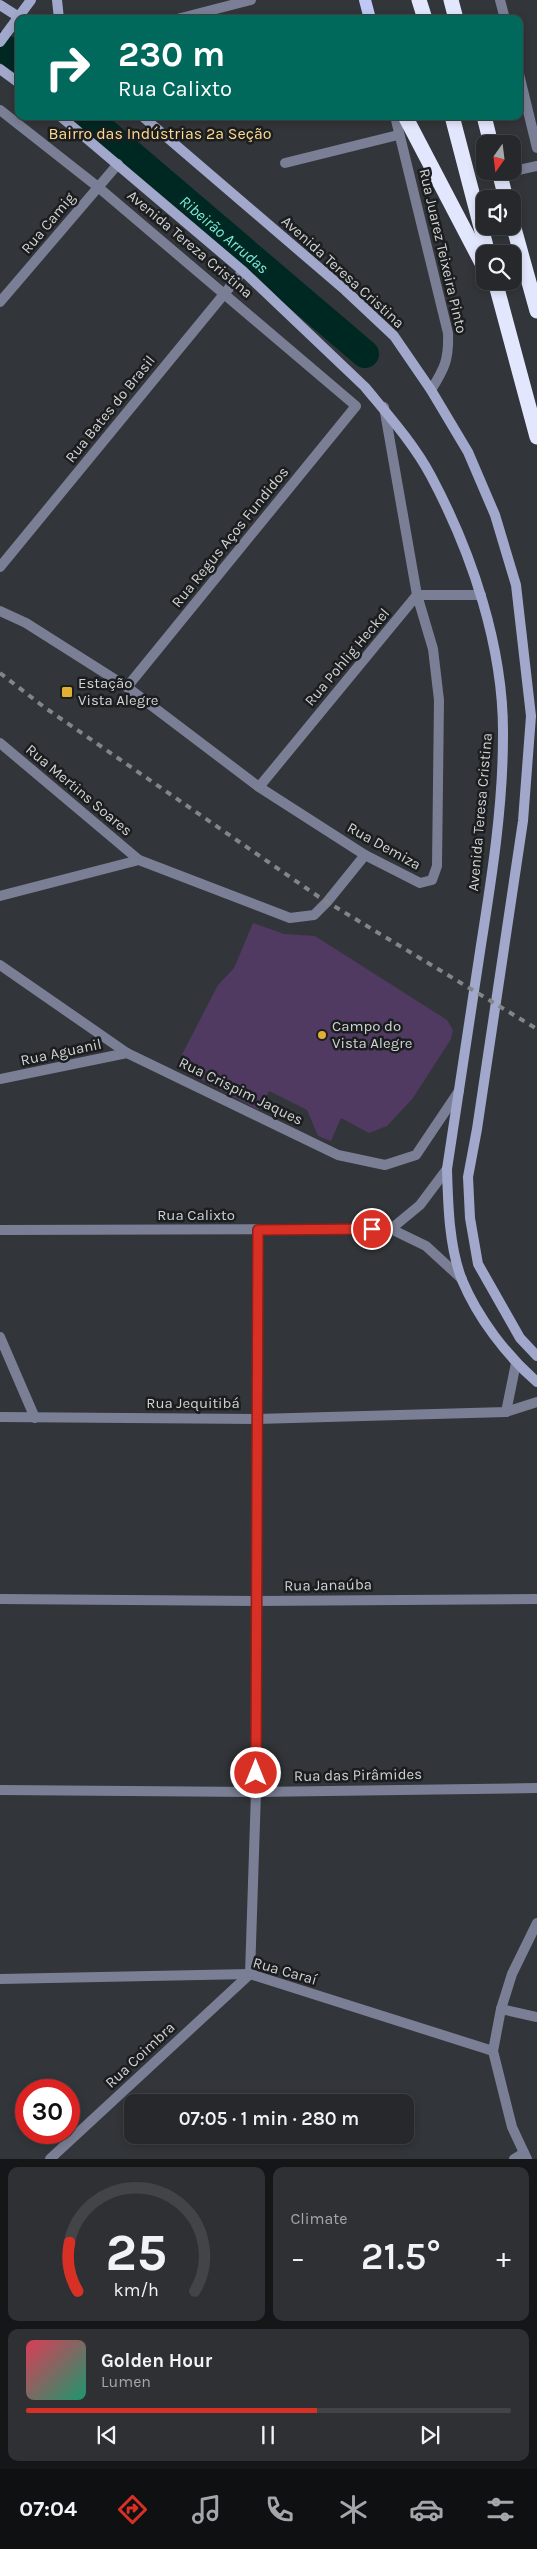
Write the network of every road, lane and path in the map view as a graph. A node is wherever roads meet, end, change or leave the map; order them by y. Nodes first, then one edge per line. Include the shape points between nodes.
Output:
1 (31, 0) edge
2 (57, 0) edge
3 (251, 0) edge
4 (365, 0) edge
5 (419, 0) edge
6 (451, 0) edge
7 (500, 0) edge
8 (0, 5) edge
9 (15, 15) edge
10 (22, 15) edge
11 (59, 15) edge
12 (193, 15) edge
13 (369, 15) edge
14 (424, 15) edge
15 (455, 15) edge
16 (504, 15) edge
17 (15, 24) edge
18 (0, 42) edge
19 (0, 69) edge
20 (15, 79) edge
21 (523, 90) edge
22 (0, 110) edge
23 (65, 120) edge
24 (147, 120) edge
25 (396, 120) edge
26 (407, 120) edge
27 (453, 120) edge
28 (485, 120) edge
29 (398, 135) junction
30 (489, 135) edge
31 (537, 148) edge
32 (285, 163) dead end
33 (118, 164) junction
34 (537, 166) edge
35 (521, 169) edge
36 (98, 187) junction
37 (516, 235) edge
38 (486, 245) edge
39 (476, 252) edge
40 (243, 271) junction
41 (496, 290) edge
42 (498, 290) edge
43 (224, 293) junction
44 (500, 297) junction
45 (0, 302) edge
46 (537, 311) edge
47 (431, 390) junction
48 (356, 406) joint
49 (384, 407) junction
50 (537, 437) edge
51 (0, 566) edge
52 (418, 595) junction
53 (481, 595) junction
54 (0, 611) edge
55 (127, 687) junction
56 (0, 743) edge
57 (259, 788) junction
58 (365, 855) junction
59 (139, 860) junction
60 (0, 896) edge
61 (0, 965) edge
62 (127, 1053) junction
63 (0, 1079) edge
64 (459, 1090) junction
65 (447, 1169) junction
66 (391, 1229) junction
67 (0, 1230) edge
68 (258, 1230) junction
69 (462, 1279) junction
70 (0, 1337) edge
71 (537, 1356) edge
72 (516, 1363) junction
73 (537, 1382) edge
74 (537, 1402) edge
75 (506, 1412) junction
76 (0, 1418) edge
77 (35, 1418) junction
78 (256, 1419) junction
79 (0, 1599) edge
80 (537, 1599) edge
81 (256, 1602) junction
82 (537, 1788) edge
83 (0, 1790) edge
84 (256, 1792) junction
85 (537, 1923) edge
86 (250, 1974) junction
87 (0, 1979) edge
88 (502, 2009) junction
89 (537, 2017) edge
90 (494, 2051) junction
91 (525, 2156) edge
92 (50, 2159) edge
93 (514, 2159) edge

1 - 10 main road
2 - 11 main road
3 - 12 street
4 - 13 main road
5 - 14 highway
6 - 15 highway
7 - 16 street
8 - 9 main road
17 - 18 main road
19 - 20 main road
21 - 31 street
22 - 36 street, Avenida Tereza Cristina
23 - 33 main road, Avenida Teresa Cristina
24 - 47 main road, Avenida Teresa Cristina via 394,336
25 - 29 street, Rua Juarez Teixeira Pinto
26 - 39 highway
27 - 38 highway
28 - 30 highway
29 - 32 street
29 - 47 street, Rua Juarez Teixeira Pinto via 448,333 449,353 445,368
33 - 36 street, Rua Camig
33 - 40 main road, Avenida Teresa Cristina
34 - 35 street
36 - 43 street, Avenida Tereza Cristina
36 - 45 street, Rua Camig
37 - 46 highway
40 - 43 street, Rua Bates do Brasil
40 - 49 main road, Avenida Teresa Cristina
41 - 44 highway
42 - 44 highway
43 - 48 street, Avenida Tereza Cristina
43 - 51 street, Rua Bates do Brasil
44 - 50 highway
47 - 71 main road, Avenida Teresa Cristina via 468,452 494,516 516,585 527,668 531,716 523,821 468,1177 470,1218 478,1264 520,1338
48 - 55 street, Rua Regus Aços Fundidos
49 - 52 street, Rua Demiza
49 - 53 main road, Avenida Teresa Cristina via 430,475 460,536
52 - 53 street
52 - 57 street, Rua Pohlig Heckel
52 - 58 street, Rua Demiza via 433,649 439,700 437,866 432,880 420,883
53 - 64 main road, Avenida Teresa Cristina via 496,664 503,735 490,885
54 - 55 street, Rua Demiza via 26,623
55 - 57 street, Rua Demiza
56 - 59 street, Rua Mertins Soares
57 - 58 street, Rua Demiza
58 - 59 street, Rua Mertins Soares via 314,915 290,918
59 - 60 street
61 - 62 street, Rua Crispim Jaques
62 - 63 street, Rua Aguanil
62 - 64 street, Rua Crispim Jaques via 338,1155 385,1165 416,1154
64 - 65 main road, Avenida Teresa Cristina
65 - 66 street via 420,1205
65 - 69 main road, Avenida Teresa Cristina via 448,1201
66 - 68 street, Rua Calixto
66 - 69 street, Rua Calixto via 426,1246
67 - 68 street, Rua Calixto
68 - 78 street
69 - 72 main road, Avenida Teresa Cristina via 488,1326
70 - 77 street
72 - 73 main road, Avenida Teresa Cristina
72 - 75 street
74 - 75 street, Rua Jequitibá
75 - 78 street, Rua Jequitibá
76 - 77 street, Rua Jequitibá
77 - 78 street, Rua Jequitibá
78 - 81 street
79 - 81 street, Rua Janaúba
80 - 81 street, Rua Janaúba
81 - 84 street
82 - 84 street, Rua das Pirâmides
83 - 84 street, Rua das Pirâmides
84 - 86 street
85 - 88 street via 512,1974
86 - 87 street, Rua Caraí
86 - 90 street, Rua Caraí
86 - 92 street, Rua Coimbra
88 - 89 street
88 - 90 street
90 - 91 street via 512,2127
91 - 93 street

